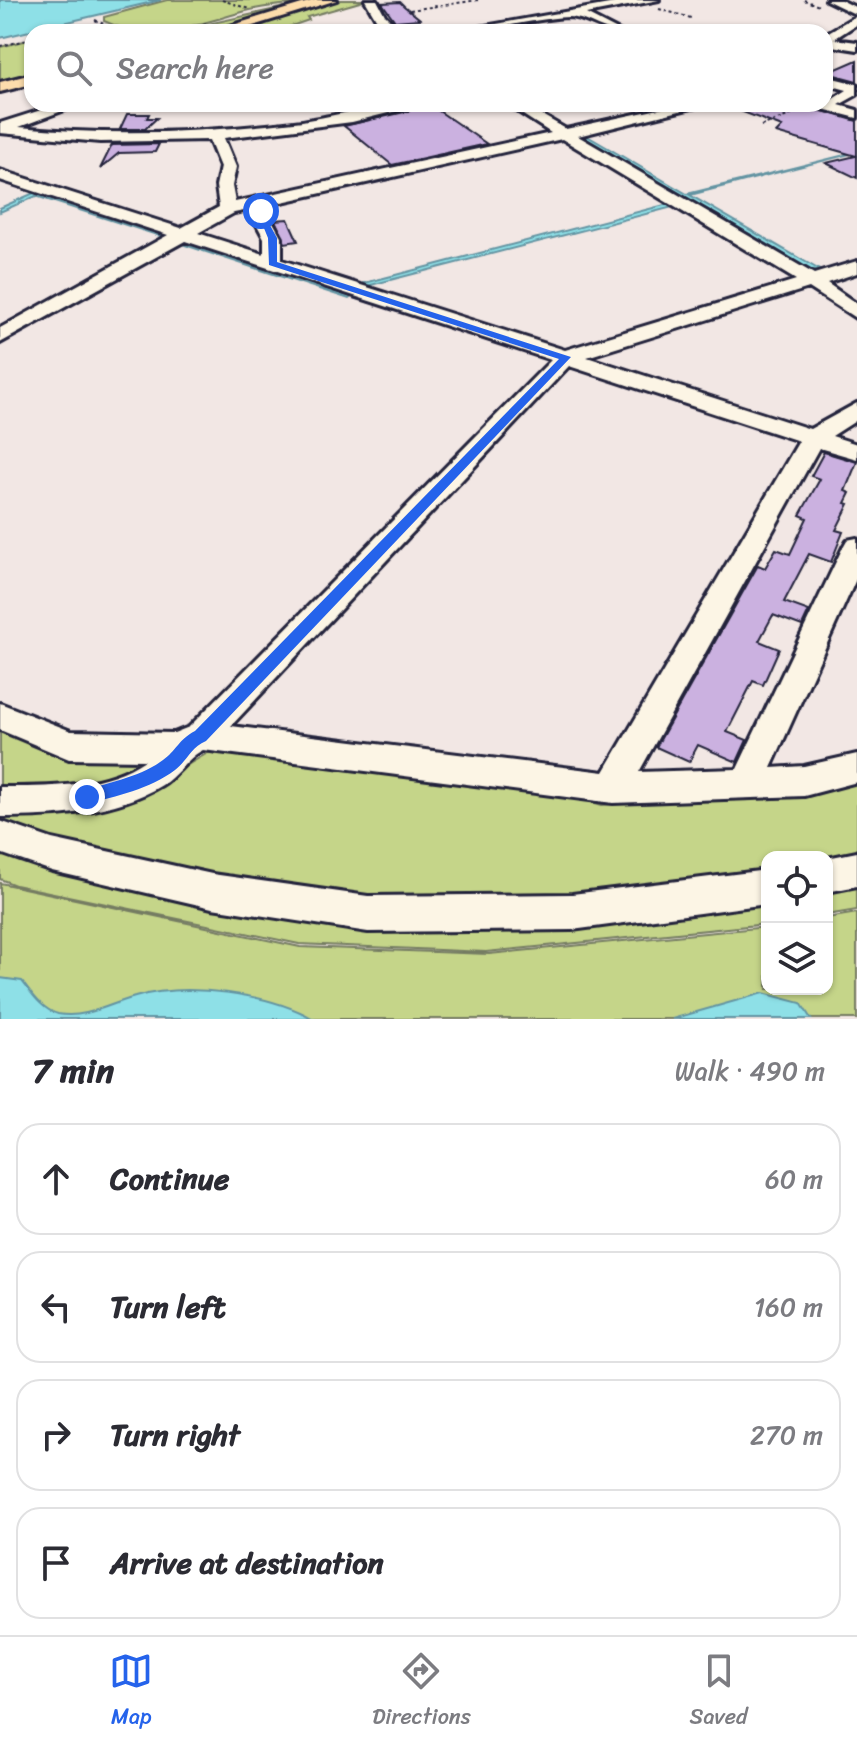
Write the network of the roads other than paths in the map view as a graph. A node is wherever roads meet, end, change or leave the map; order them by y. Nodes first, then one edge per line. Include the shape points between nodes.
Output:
1 (330, 0) edge
2 (371, 0) edge
3 (543, 0) edge
4 (832, 0) edge
5 (647, 2) edge
6 (857, 12) edge
7 (571, 13) junction
8 (857, 19) edge
9 (245, 24) edge
10 (387, 24) edge
11 (505, 24) edge
12 (596, 24) edge
13 (833, 35) edge
14 (833, 42) edge
15 (857, 46) edge
16 (24, 81) edge
17 (833, 82) edge
18 (0, 87) edge
19 (857, 89) edge
20 (833, 99) edge
21 (833, 109) edge
22 (49, 112) edge
23 (380, 112) edge
24 (526, 112) edge
25 (664, 112) edge
26 (857, 114) edge
27 (0, 128) edge
28 (563, 134) junction
29 (216, 137) junction
30 (0, 175) edge
31 (253, 202) junction
32 (228, 209) junction
33 (182, 234) junction
34 (273, 263) junction
35 (857, 267) edge
36 (812, 281) junction
37 (857, 313) edge
38 (0, 337) edge
39 (566, 357) junction
40 (857, 410) edge
41 (813, 437) junction
42 (857, 452) edge
43 (857, 547) edge
44 (0, 716) edge
45 (194, 739) junction
46 (857, 768) edge
47 (747, 784) junction
48 (613, 788) junction
49 (0, 802) edge
50 (0, 837) edge
51 (857, 869) edge
52 (833, 874) edge
53 (761, 888) edge

1 - 9 main road
2 - 10 street
3 - 7 street
4 - 6 street
5 - 7 street
7 - 11 street
7 - 12 street
8 - 13 street
14 - 15 street
16 - 18 main road
17 - 19 street
19 - 20 street
21 - 26 street
22 - 27 street
23 - 29 street
24 - 28 street
25 - 28 street
27 - 29 street via 80,136
28 - 31 street
28 - 36 street
29 - 32 street via 228,167
30 - 33 street
31 - 32 street
31 - 34 street via 273,238
32 - 33 street
33 - 34 street
33 - 38 street
34 - 39 street
35 - 36 street
36 - 37 street
36 - 39 street
39 - 41 street
39 - 45 street
40 - 41 street
41 - 42 street
41 - 48 street
43 - 47 street
44 - 45 street via 69,745 177,747
45 - 48 street
45 - 49 street via 170,765 128,786 87,797
46 - 47 street via 804,781
47 - 48 street
50 - 53 street via 52,855 212,891 368,914 572,912
51 - 52 street

